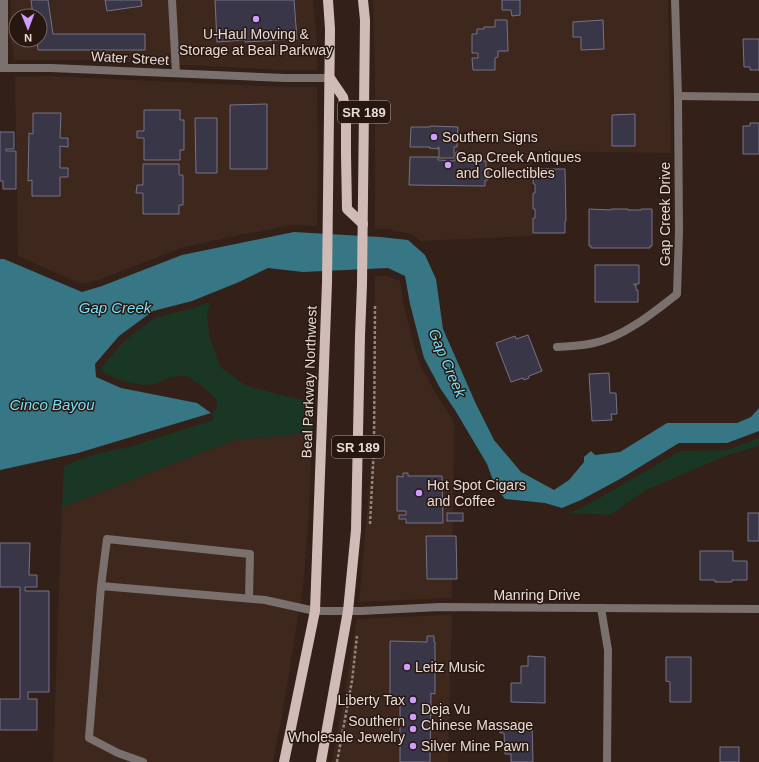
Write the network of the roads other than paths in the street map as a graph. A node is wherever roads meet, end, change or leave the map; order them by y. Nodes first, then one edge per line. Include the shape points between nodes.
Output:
1 (4, 0) edge
2 (172, 0) edge
3 (328, 0) edge
4 (363, 0) edge
5 (676, 0) edge
6 (2, 68) edge
7 (176, 73) junction
8 (330, 78) junction
9 (678, 96) junction
10 (759, 97) edge
11 (363, 224) junction
12 (557, 347) dead end
13 (101, 586) junction
14 (249, 598) junction
15 (601, 608) junction
16 (759, 609) edge
17 (315, 611) junction
18 (348, 611) junction
19 (143, 762) edge
20 (284, 762) edge
21 (321, 762) edge
22 (607, 762) edge

1 - 6 street
2 - 7 street
3 - 8 main road, Beal Parkway Northwest / SR 189
4 - 11 main road, SR 189
5 - 9 street, Gap Creek Drive
6 - 7 street, Water Street
7 - 8 street, Water Street
8 - 11 main road via 342,97 346,112 347,209
8 - 17 main road, Beal Parkway Northwest / SR 189 via 327,283
9 - 10 street
9 - 12 street, Gap Creek Drive via 677,294 647,318 614,337 596,343
11 - 18 main road, SR 189 via 356,530
13 - 14 street, Manring Drive
13 - 14 street via 107,539 250,554
13 - 19 street via 89,738
14 - 17 street, Manring Drive
15 - 16 street, Manring Drive
15 - 18 street, Manring Drive via 440,607
15 - 22 street via 608,650
17 - 18 street, Manring Drive
17 - 20 main road, Beal Parkway Northwest / SR 189
18 - 21 main road, SR 189

